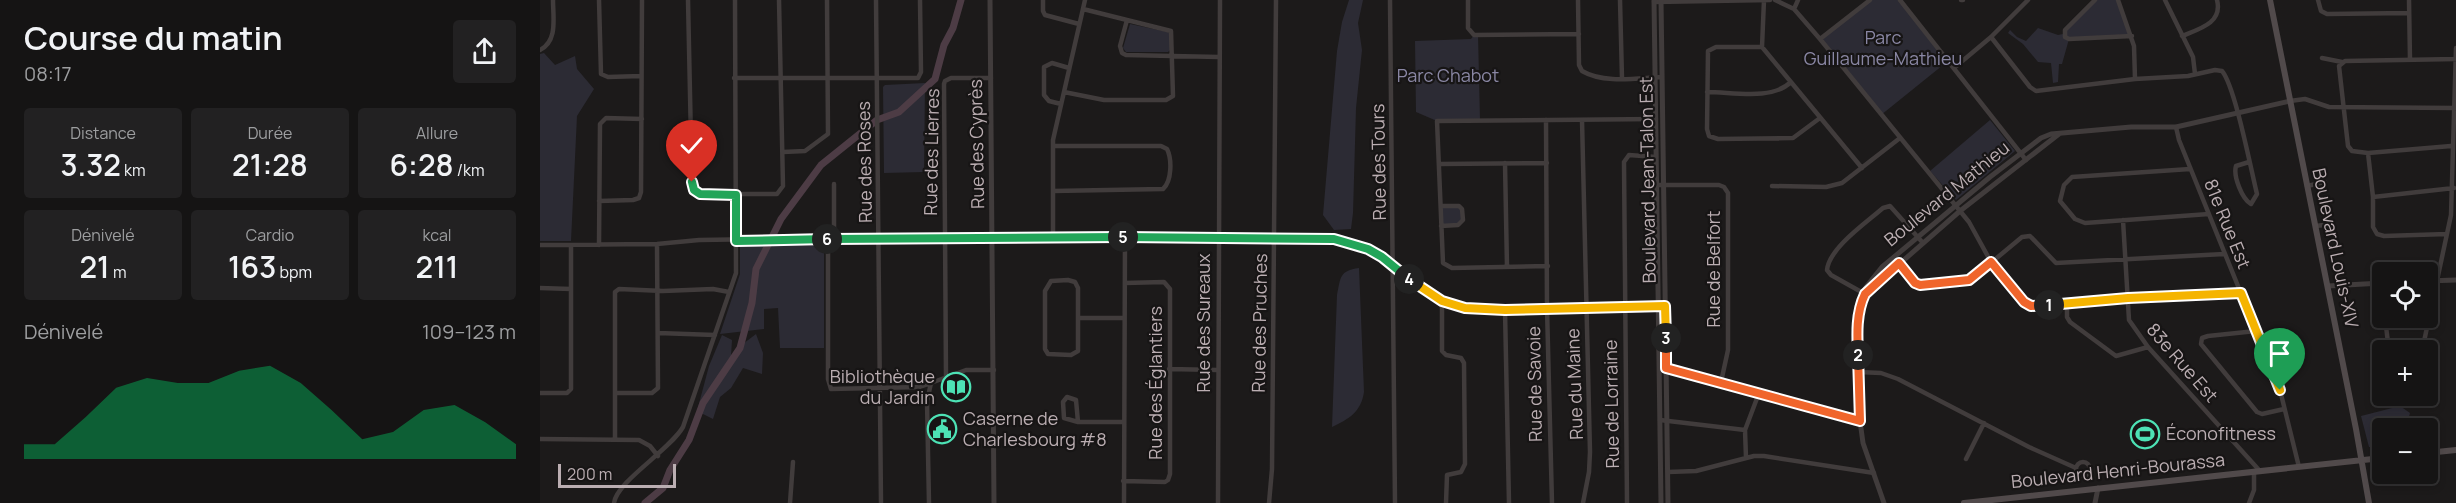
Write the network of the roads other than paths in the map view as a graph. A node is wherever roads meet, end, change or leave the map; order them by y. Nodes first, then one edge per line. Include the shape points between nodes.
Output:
1 (553, 0) edge
2 (599, 0) edge
3 (642, 0) edge
4 (688, 0) edge
5 (735, 0) edge
6 (779, 0) edge
7 (827, 0) edge
8 (876, 0) edge
9 (920, 0) edge
10 (990, 0) edge
11 (1043, 0) edge
12 (1085, 0) edge
13 (1220, 0) edge
14 (1276, 0) edge
15 (1390, 0) edge
16 (1468, 0) edge
17 (1578, 0) edge
18 (1620, 0) edge
19 (1764, 0) edge
20 (1770, 0) edge
21 (1775, 0) edge
22 (1798, 0) edge
23 (1870, 0) edge
24 (1900, 0) edge
25 (2028, 0) edge
26 (2095, 0) edge
27 (2118, 0) edge
28 (2165, 0) edge
29 (2217, 0) edge
30 (2270, 0) edge
31 (2318, 0) edge
32 (2409, 0) edge
33 (1657, 1) edge
34 (1692, 1) edge
35 (1083, 9) junction
36 (1794, 9) junction
37 (2409, 13) junction
38 (1127, 20) junction
39 (1079, 24) junction
40 (1579, 34) junction
41 (2132, 36) junction
42 (2182, 36) junction
43 (1991, 37) junction
44 (1820, 39) junction
45 (1762, 47) junction
46 (2456, 48) edge
47 (540, 50) edge
48 (1173, 55) junction
49 (1219, 57) junction
50 (2322, 58) dead end
51 (2456, 59) edge
52 (2410, 60) junction
53 (2342, 62) junction
54 (1069, 68) junction
55 (1954, 69) junction
56 (2195, 74) junction
57 (642, 76) junction
58 (1659, 77) junction
59 (734, 78) junction
60 (991, 78) junction
61 (1622, 78) junction
62 (876, 79) junction
63 (2135, 79) junction
64 (782, 80) junction
65 (827, 80) junction
66 (1791, 82) junction
67 (1064, 92) junction
68 (1707, 92) junction
69 (2290, 101) junction
70 (1061, 104) junction
71 (2343, 107) junction
72 (2455, 108) edge
73 (2237, 114) junction
74 (1820, 118) junction
75 (642, 119) junction
76 (1656, 119) junction
77 (1546, 120) junction
78 (1582, 120) junction
79 (2176, 127) junction
80 (2061, 133) junction
81 (1900, 138) junction
82 (1053, 146) junction
83 (2451, 146) junction
84 (783, 152) junction
85 (2020, 153) junction
86 (2367, 153) junction
87 (1656, 157) junction
88 (2026, 160) junction
89 (2249, 162) junction
90 (1505, 163) junction
91 (1547, 163) junction
92 (1439, 164) junction
93 (1862, 168) junction
94 (2190, 169) junction
95 (2325, 182) dead end
96 (834, 184) dead end
97 (1657, 185) junction
98 (1665, 185) junction
99 (1772, 186) dead end
100 (2307, 186) junction
101 (2454, 188) junction
102 (1053, 190) junction
103 (736, 195) junction
104 (2373, 197) junction
105 (599, 201) junction
106 (1955, 205) junction
107 (1441, 206) junction
108 (1960, 212) junction
109 (2209, 214) junction
110 (2123, 220) junction
111 (2331, 224) dead end
112 (1441, 226) junction
113 (2316, 226) junction
114 (2446, 234) junction
115 (993, 237) junction
116 (1053, 237) junction
117 (1125, 237) junction
118 (1218, 237) junction
119 (1274, 237) junction
120 (1918, 237) junction
121 (831, 238) junction
122 (880, 238) junction
123 (945, 238) junction
124 (736, 241) junction
125 (1923, 243) junction
126 (657, 244) junction
127 (540, 245) edge
128 (571, 245) junction
129 (599, 245) junction
130 (2224, 254) junction
131 (1894, 257) junction
132 (2125, 260) junction
133 (1991, 262) junction
134 (1899, 263) junction
135 (1394, 266) junction
136 (1548, 266) junction
137 (1507, 267) junction
138 (2438, 268) edge
139 (2456, 280) edge
140 (2438, 281) edge
141 (1125, 283) junction
142 (2372, 283) edge
143 (2328, 285) junction
144 (540, 288) edge
145 (571, 290) junction
146 (658, 290) junction
147 (729, 292) junction
148 (2241, 293) junction
149 (1865, 294) junction
150 (2128, 298) junction
151 (1442, 301) junction
152 (2067, 304) junction
153 (1662, 306) junction
154 (1624, 307) junction
155 (1547, 308) junction
156 (1586, 308) junction
157 (1505, 310) junction
158 (1078, 318) junction
159 (1124, 318) junction
160 (2256, 332) junction
161 (658, 333) junction
162 (715, 335) junction
163 (2148, 347) junction
164 (1666, 368) junction
165 (1169, 369) junction
166 (994, 370) junction
167 (1217, 370) junction
168 (1858, 372) junction
169 (946, 377) junction
170 (1721, 382) junction
171 (931, 383) junction
172 (879, 388) junction
173 (540, 393) edge
174 (615, 393) junction
175 (1759, 393) junction
176 (2284, 409) junction
177 (1660, 420) junction
178 (1667, 421) junction
179 (1860, 421) junction
180 (1078, 422) junction
181 (1124, 422) junction
182 (1984, 423) junction
183 (1745, 430) junction
184 (540, 439) edge
185 (615, 439) junction
186 (2456, 450) edge
187 (2438, 452) edge
188 (658, 456) junction
189 (1746, 458) junction
190 (1966, 459) dead end
191 (2372, 459) edge
192 (2362, 460) junction
193 (792, 462) dead end
194 (2299, 467) junction
195 (2076, 468) dead end
196 (2256, 470) junction
197 (1668, 472) junction
198 (1874, 473) junction
199 (1124, 481) junction
200 (2098, 488) junction
201 (614, 503) edge
202 (790, 503) edge
203 (881, 503) edge
204 (928, 503) edge
205 (994, 503) edge
206 (1124, 503) edge
207 (1218, 503) edge
208 (1269, 503) edge
209 (1395, 503) edge
210 (1446, 503) edge
211 (1509, 503) edge
212 (1552, 503) edge
213 (1583, 503) edge
214 (1627, 503) edge
215 (1661, 503) edge
216 (1668, 503) edge
217 (1884, 503) edge
218 (1965, 503) edge
219 (2095, 503) edge
220 (2249, 503) edge
221 (2369, 503) edge

1 - 47 street via 553,36
2 - 57 street via 601,74
3 - 57 street
4 - 103 street via 692,187 700,194
5 - 59 street
6 - 64 street
7 - 65 street
8 - 62 street, Rue des Roses
9 - 62 street via 918,78
10 - 60 street, Rue des Cyprès
11 - 39 street via 1045,15
12 - 35 street
13 - 49 street, Rue des Sureaux
14 - 119 street, Rue des Pruches
15 - 135 street, Rue des Tours
16 - 40 street via 1468,28 1474,35
17 - 40 street
18 - 61 street
19 - 20 street
19 - 34 street
19 - 45 street
21 - 36 street
22 - 36 street
23 - 44 street
24 - 55 street
25 - 43 street
26 - 41 street via 2065,30 2065,37
27 - 41 street
28 - 42 street
29 - 42 street via 2219,11 2215,19
30 - 69 main road, Boulevard Louis-XIV
31 - 37 street via 2321,11 2327,14
32 - 37 street
33 - 34 street
33 - 58 street, Boulevard Jean-Talon Est
35 - 38 street
35 - 39 street
36 - 44 street
37 - 52 street
38 - 48 street via 1171,31
38 - 48 street via 1120,46 1122,53
39 - 54 street
40 - 61 street via 1582,71 1596,77
41 - 63 street
42 - 56 street via 2193,57
43 - 55 street
43 - 63 street via 2036,90
44 - 81 street
45 - 66 street
45 - 68 street via 1710,48
46 - 51 street
48 - 49 street
48 - 67 street via 1173,96 1169,100 1104,100
49 - 118 street, Rue des Sureaux
50 - 53 street
51 - 52 street
51 - 72 street
52 - 53 street
53 - 71 street via 2338,70
54 - 67 street
54 - 70 street via 1052,63 1044,66 1044,95
55 - 85 street
56 - 63 street
56 - 73 street via 2215,70 2224,73
57 - 75 street
58 - 61 street
58 - 76 street, Boulevard Jean-Talon Est
58 - 98 street, Boulevard Jean-Talon Est
59 - 64 street
59 - 103 street
60 - 115 street, Rue des Cyprès
60 - 123 street, Rue des Lierres via 947,79 944,84
62 - 65 street
62 - 122 street, Rue des Roses
64 - 65 street
64 - 84 street
65 - 84 street via 828,134 805,151
66 - 68 street via 1772,93
66 - 74 street
67 - 70 street
68 - 74 street via 1707,133 1713,138 1793,138
69 - 71 street, Boulevard Mathieu via 2305,99
69 - 73 street, Boulevard Mathieu
69 - 100 main road, Boulevard Louis-XIV
70 - 82 street
71 - 72 street, Boulevard Mathieu
71 - 86 street via 2350,150
72 - 83 street
73 - 79 street, Boulevard Mathieu
73 - 89 street
74 - 93 street
75 - 105 street via 640,196 633,200
75 - 105 street via 601,121
76 - 78 street
76 - 87 street, Boulevard Jean-Talon Est
77 - 78 street
77 - 91 street, Rue de Savoie
77 - 92 street via 1437,121
78 - 156 street, Rue du Maine
79 - 80 street, Boulevard Mathieu
79 - 94 street, 81e Rue Est
80 - 85 street, Boulevard Mathieu via 2042,138
80 - 88 street, Boulevard Mathieu
81 - 93 street
81 - 106 street
82 - 102 street
82 - 102 street via 1161,146 1169,154 1169,181 1163,189
83 - 86 street
83 - 101 street
84 - 103 street via 780,192
85 - 88 street
85 - 106 street, Boulevard Mathieu
86 - 104 street
87 - 97 street, Boulevard Jean-Talon Est
87 - 154 street, Rue de Lorraine via 1629,155 1624,162
88 - 108 street, Boulevard Mathieu
89 - 89 street via 2257,194 2251,204 2234,172 2236,166
90 - 91 street
90 - 92 street
90 - 137 street
91 - 136 street, Rue de Savoie
92 - 107 street
93 - 99 street via 1835,185
94 - 109 street, 81e Rue Est
94 - 110 street via 2068,179 2060,201 2075,219 2085,223
95 - 100 street
96 - 121 street
97 - 98 street, Rue de Belfort
97 - 153 street, Boulevard Jean-Talon Est
98 - 153 street, Boulevard Jean-Talon Est
98 - 170 street, Rue de Belfort via 1719,185 1728,193 1728,350
100 - 113 main road, Boulevard Louis-XIV
101 - 104 street
101 - 114 street
102 - 116 street
103 - 124 street
104 - 114 street via 2373,227 2380,236
105 - 129 street
106 - 108 street
106 - 120 street, Boulevard Mathieu
107 - 112 street
107 - 112 street via 1459,206 1463,220 1458,225
108 - 125 street, Boulevard Mathieu
108 - 133 street
109 - 110 street
109 - 130 street, 81e Rue Est
110 - 132 street, 83e Rue Est
111 - 113 street
112 - 137 street via 1442,259 1446,265
113 - 143 main road, Boulevard Louis-XIV
114 - 138 street
115 - 116 street
115 - 123 street
115 - 166 street, Rue des Cyprès
116 - 117 street
117 - 118 street
117 - 141 street
118 - 119 street
118 - 167 street, Rue des Sureaux
119 - 135 street via 1350,243 1368,249
119 - 208 street, Rue des Pruches
120 - 125 street
120 - 131 street, Boulevard Mathieu
120 - 149 street via 1890,206 1845,241 1828,262 1827,270
121 - 122 street
121 - 124 street
121 - 172 street via 829,387
122 - 123 street
122 - 172 street, Rue des Roses
123 - 169 street, Rue des Lierres
124 - 126 street
124 - 147 street via 736,273
125 - 134 street, Boulevard Mathieu
126 - 129 street
126 - 146 street
127 - 128 street
128 - 129 street
128 - 145 street
130 - 132 street
130 - 148 street, 81e Rue Est
131 - 134 street
131 - 149 street, Boulevard Mathieu via 1872,278
132 - 133 street via 2056,263 2030,236 2022,237
132 - 150 street, 83e Rue Est
133 - 134 street via 1969,280 1920,285
133 - 152 street via 2031,306
134 - 149 street, Boulevard Mathieu
135 - 151 street
135 - 209 street, Rue des Tours
136 - 137 street
136 - 155 street, Rue de Savoie
139 - 140 street
141 - 159 street
141 - 165 street, Rue des Églantiers via 1164,282 1168,286
142 - 143 street
143 - 192 main road, Boulevard Louis-XIV
144 - 145 street
145 - 173 street via 571,389 567,393
146 - 147 street
146 - 161 street
146 - 174 street via 615,292
147 - 162 street
148 - 150 street
148 - 160 street, 81e Rue Est
149 - 168 street, Boulevard Mathieu via 1858,320
150 - 152 street
150 - 163 street, 83e Rue Est via 2128,320
151 - 157 street via 1465,308
151 - 210 street via 1442,351 1464,363 1465,464 1461,472 1447,475
152 - 163 street via 2070,322 2116,356
153 - 154 street
153 - 164 street, Boulevard Jean-Talon Est
153 - 177 street, Boulevard Jean-Talon Est
154 - 156 street
154 - 214 street, Rue de Lorraine
155 - 156 street
155 - 157 street
155 - 212 street, Rue de Savoie
156 - 213 street, Rue du Maine via 1590,452
157 - 211 street
158 - 158 street via 1075,282 1054,280 1048,284 1048,354 1071,355 1078,351
158 - 159 street
159 - 181 street
160 - 176 street, 81e Rue Est
160 - 176 street via 2208,336 2202,338 2201,344 2256,412
161 - 162 street
161 - 174 street via 656,391
162 - 188 street via 683,428
163 - 196 street, 83e Rue Est
164 - 170 street
164 - 178 street, Boulevard Jean-Talon Est
165 - 167 street
165 - 199 street, Rue des Églantiers via 1170,477 1162,482
166 - 169 street via 966,370
166 - 205 street, Rue des Cyprès
167 - 207 street, Rue des Sureaux
168 - 179 street, Boulevard Mathieu
168 - 182 street via 1898,379
169 - 171 street
170 - 175 street
171 - 172 street
171 - 204 street via 927,400
172 - 203 street, Rue des Roses
174 - 185 street
175 - 179 street
175 - 183 street
176 - 194 street, 81e Rue Est
177 - 178 street
177 - 215 street, Boulevard Jean-Talon Est
178 - 183 street
178 - 197 street, Boulevard Jean-Talon Est
179 - 198 street, Boulevard Mathieu
180 - 180 street via 1076,400 1067,397 1063,402 1064,418
180 - 181 street
181 - 199 street
182 - 190 street
182 - 195 street
183 - 189 street
184 - 185 street
185 - 188 street via 639,440
186 - 187 main road
188 - 201 street via 623,486
189 - 197 street via 1696,471
189 - 198 street via 1764,456
191 - 192 main road, Boulevard Henri-Bourassa
192 - 194 main road, Boulevard Henri-Bourassa
192 - 221 main road, Boulevard Louis-XIV
193 - 202 street
194 - 196 main road, Boulevard Henri-Bourassa
196 - 200 main road, Boulevard Henri-Bourassa
196 - 220 street
197 - 216 street, Boulevard Jean-Talon Est
198 - 217 street, Boulevard Mathieu
199 - 206 street
200 - 218 main road, Boulevard Henri-Bourassa
200 - 219 street

